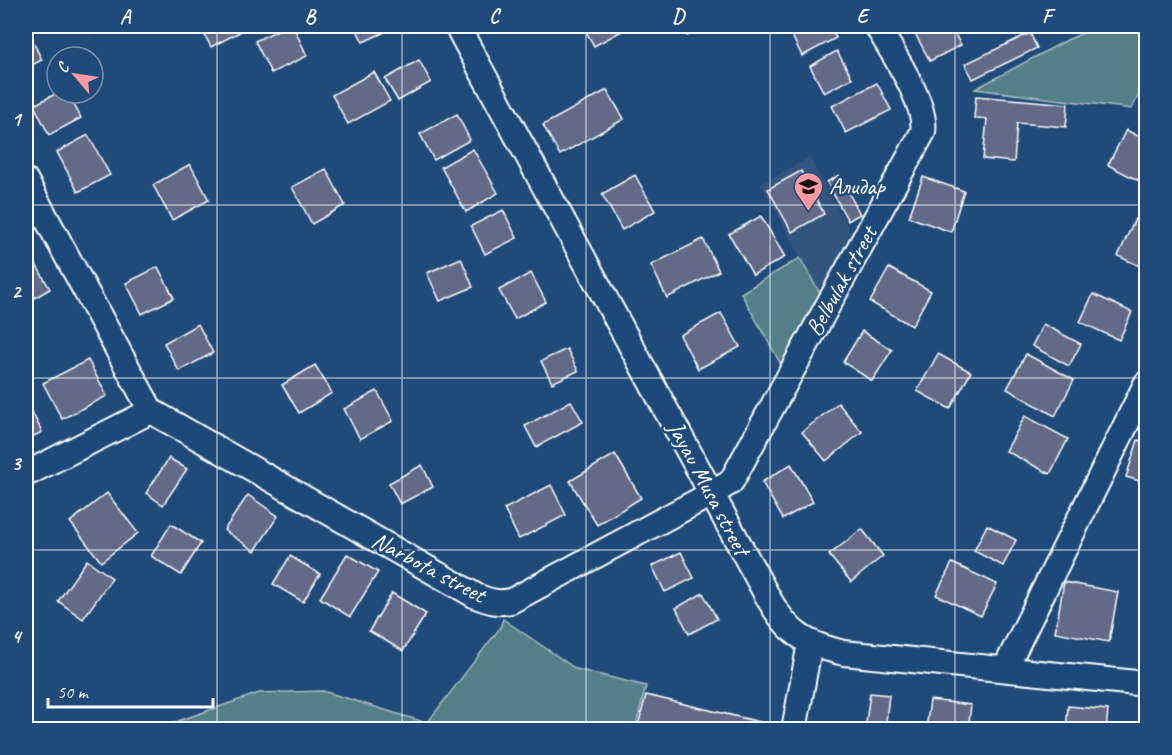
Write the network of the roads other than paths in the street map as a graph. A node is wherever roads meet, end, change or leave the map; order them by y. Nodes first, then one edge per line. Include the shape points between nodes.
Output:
1 (457, 26) edge
2 (877, 26) edge
3 (26, 181) edge
4 (1146, 384) edge
5 (151, 411) junction
6 (1138, 419) edge
7 (26, 474) edge
8 (711, 494) junction
9 (810, 643) junction
10 (1005, 669) junction
11 (1146, 684) edge
12 (794, 729) edge

1 - 8 street, Jayau Musa street
2 - 8 street, Belbulak street via 918,102 925,123 923,132 731,482
3 - 5 street
4 - 6 street
5 - 7 street
5 - 8 street, Narbota street via 491,602 511,602
6 - 10 street
8 - 9 street, Jayau Musa street via 778,614 787,627
9 - 10 street, Jayau Musa street via 844,653
9 - 12 street
10 - 11 street, Jayau Musa street

